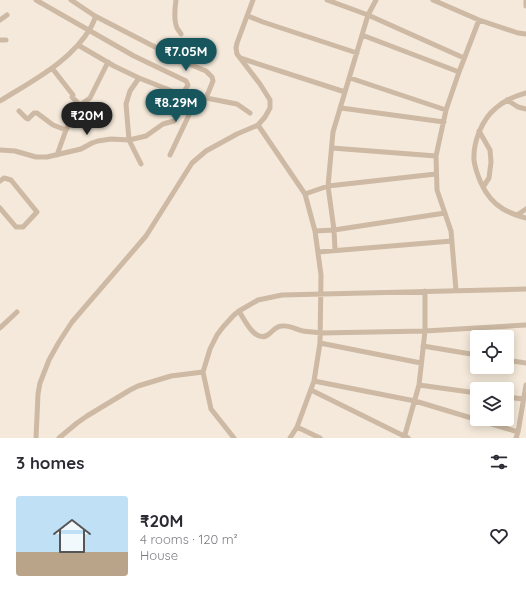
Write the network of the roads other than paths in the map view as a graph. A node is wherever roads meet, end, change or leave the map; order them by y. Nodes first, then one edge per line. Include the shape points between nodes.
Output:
1 (36, 0) edge
2 (71, 0) edge
3 (176, 0) edge
4 (253, 0) edge
5 (327, 0) edge
6 (376, 0) edge
7 (433, 0) edge
8 (526, 0) edge
9 (526, 6) edge
10 (7, 15) dead end
11 (368, 15) junction
12 (96, 16) junction
13 (248, 16) junction
14 (0, 20) edge
15 (479, 20) junction
16 (89, 30) junction
17 (181, 34) dead end
18 (526, 34) edge
19 (362, 35) junction
20 (0, 40) edge
21 (6, 40) dead end
22 (78, 46) junction
23 (357, 53) junction
24 (240, 58) junction
25 (464, 58) junction
26 (108, 62) junction
27 (52, 68) junction
28 (459, 72) junction
29 (139, 78) junction
30 (350, 78) junction
31 (345, 92) junction
32 (526, 93) edge
33 (182, 96) junction
34 (197, 98) junction
35 (206, 98) junction
36 (507, 100) junction
37 (0, 101) edge
38 (80, 105) junction
39 (341, 108) junction
40 (526, 109) edge
41 (446, 110) junction
42 (19, 111) dead end
43 (250, 113) dead end
44 (174, 121) dead end
45 (444, 122) junction
46 (258, 125) junction
47 (66, 130) junction
48 (479, 131) junction
49 (129, 140) junction
50 (332, 148) junction
51 (0, 150) edge
52 (170, 154) dead end
53 (57, 155) junction
54 (436, 156) junction
55 (141, 164) dead end
56 (436, 174) junction
57 (0, 181) edge
58 (328, 186) junction
59 (483, 188) junction
60 (304, 194) junction
61 (0, 208) edge
62 (526, 209) edge
63 (445, 213) junction
64 (517, 215) junction
65 (526, 218) edge
66 (334, 230) junction
67 (315, 231) junction
68 (452, 241) junction
69 (335, 250) junction
70 (318, 252) junction
71 (526, 289) edge
72 (456, 290) junction
73 (425, 291) junction
74 (321, 293) junction
75 (239, 311) junction
76 (17, 312) dead end
77 (526, 325) edge
78 (0, 328) edge
79 (425, 331) junction
80 (321, 333) junction
81 (320, 343) junction
82 (423, 346) junction
83 (470, 354) edge
84 (514, 361) edge
85 (421, 363) junction
86 (526, 363) edge
87 (203, 372) junction
88 (314, 381) junction
89 (419, 385) junction
90 (526, 385) edge
91 (311, 390) junction
92 (470, 392) edge
93 (514, 398) edge
94 (523, 399) junction
95 (415, 401) junction
96 (297, 427) junction
97 (517, 435) edge
98 (292, 437) edge
99 (36, 438) edge
100 (59, 438) edge
101 (234, 438) edge
102 (320, 438) edge
103 (406, 438) edge

1 - 16 street
2 - 12 street
3 - 17 street via 176,24
4 - 13 street
5 - 11 street
6 - 11 street
7 - 15 street
8 - 9 street
10 - 14 street
11 - 19 street
11 - 25 street
12 - 16 street
12 - 35 street via 206,71 213,81
13 - 23 street
13 - 24 street via 236,48
15 - 18 street
15 - 25 street
16 - 22 street
16 - 33 street via 188,83
19 - 23 street
19 - 28 street
20 - 21 street
22 - 26 street
22 - 27 street
23 - 30 street
24 - 31 street
24 - 46 street via 270,100 270,108
25 - 28 street
26 - 29 street
26 - 38 street via 90,98
27 - 37 street
27 - 38 street
28 - 41 street
29 - 33 street
29 - 49 street via 130,91 126,104
30 - 31 street
30 - 41 street
31 - 39 street
32 - 36 street
33 - 34 street
34 - 35 street
34 - 52 street
35 - 43 street via 237,104
36 - 40 street
36 - 48 street via 495,108
38 - 47 street
39 - 45 street
39 - 50 street
41 - 45 street
42 - 47 street via 28,119 37,113 53,125
44 - 49 street via 163,124 146,136
45 - 54 street
46 - 60 street
46 - 99 street via 206,151 192,163 146,236 72,322 49,360 40,383
47 - 53 street
48 - 59 street via 474,160
48 - 59 street via 490,150 491,162 489,178
49 - 53 street via 98,141 81,149
49 - 55 street
50 - 54 street
50 - 58 street
51 - 53 street via 36,157
54 - 56 street
56 - 58 street
56 - 63 street via 436,190
57 - 61 street via 4,178 11,180 37,212 23,227 16,227
58 - 60 street
58 - 66 street
59 - 64 street via 503,209
60 - 67 street
62 - 64 street
63 - 66 street
63 - 68 street
64 - 65 street
66 - 67 street
66 - 69 street
67 - 70 street
68 - 69 street
68 - 72 street
69 - 70 street
70 - 74 street
71 - 72 street
72 - 73 street
73 - 74 street
73 - 79 street
74 - 75 street via 282,295 258,300
74 - 80 street
75 - 80 street via 249,327 260,337 281,326
75 - 87 street via 217,335
76 - 78 street
77 - 79 street
79 - 80 street
79 - 82 street
80 - 81 street
81 - 85 street
81 - 88 street
82 - 83 street
82 - 85 street
84 - 86 street
85 - 89 street
87 - 100 street via 171,376 138,386 87,416
87 - 101 street via 211,409
88 - 91 street
88 - 95 street
89 - 92 street
89 - 95 street
90 - 94 street
91 - 96 street
91 - 103 street
93 - 94 street
94 - 97 street
95 - 97 street
95 - 103 street
96 - 98 street
96 - 102 street

